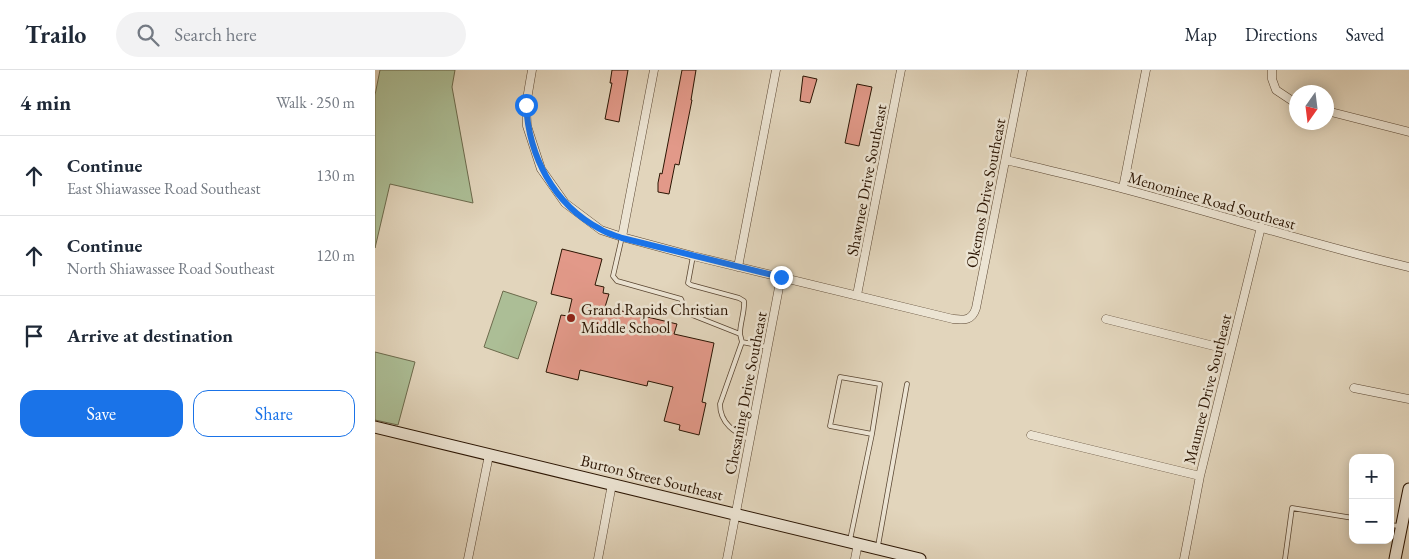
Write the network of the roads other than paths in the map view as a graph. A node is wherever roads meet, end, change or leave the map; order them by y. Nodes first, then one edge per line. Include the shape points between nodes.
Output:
1 (532, 70) edge
2 (654, 70) edge
3 (776, 70) edge
4 (901, 70) edge
5 (1023, 70) edge
6 (1146, 70) edge
7 (1272, 70) edge
8 (1289, 99) edge
9 (1334, 113) edge
10 (1409, 132) edge
11 (1006, 160) junction
12 (1123, 188) junction
13 (1261, 227) junction
14 (622, 238) junction
15 (693, 256) junction
16 (738, 267) junction
17 (1409, 267) edge
18 (781, 277) junction
19 (857, 295) junction
20 (1106, 319) dead end
21 (740, 334) junction
22 (742, 342) junction
23 (768, 347) junction
24 (1230, 350) junction
25 (907, 384) dead end
26 (1355, 388) dead end
27 (1409, 399) edge
28 (375, 427) edge
29 (872, 434) junction
30 (1031, 435) dead end
31 (750, 440) junction
32 (489, 454) junction
33 (1200, 476) junction
34 (613, 484) junction
35 (1409, 489) edge
36 (736, 514) junction
37 (1349, 517) edge
38 (1396, 526) edge
39 (854, 542) junction
40 (877, 548) junction
41 (902, 557) edge
42 (468, 559) edge
43 (598, 559) edge
44 (727, 559) edge
45 (855, 559) edge
46 (920, 559) edge
47 (1184, 559) edge
48 (1285, 559) edge
49 (1395, 559) edge

1 - 14 street via 526,105 527,126 541,169 565,203 601,230
2 - 14 street
3 - 16 street
4 - 19 street, Shawnee Drive Southeast
5 - 11 street, Okemos Drive Southeast
6 - 12 street
7 - 8 street via 1276,90
9 - 10 street
11 - 12 street, Menominee Road Southeast
11 - 19 street, Okemos Drive Southeast via 976,308 970,319 953,319
12 - 13 street, Menominee Road Southeast
13 - 17 street, Menominee Road Southeast
13 - 24 street, Maumee Drive Southeast
14 - 15 street
14 - 21 lane via 613,276 617,281 681,299 687,313
15 - 16 street
15 - 21 lane via 688,283 691,286 744,301
16 - 18 street
18 - 19 street
18 - 23 street, Chesaning Drive Southeast
20 - 24 street
21 - 22 lane
22 - 23 lane
22 - 31 lane via 720,410 726,424
23 - 31 street, Chesaning Drive Southeast
24 - 33 street, Maumee Drive Southeast
25 - 40 lane
26 - 27 street
28 - 32 main road, Burton Street Southeast
29 - 29 lane via 830,426 840,377 880,384
29 - 39 lane
30 - 33 street
31 - 36 street, Chesaning Drive Southeast
32 - 34 main road, Burton Street Southeast
32 - 42 street
33 - 47 street, Maumee Drive Southeast
34 - 36 main road, Burton Street Southeast
34 - 43 street
35 - 38 main road
36 - 39 main road, Burton Street Southeast
36 - 44 street, Chesaning Drive Southeast
37 - 48 lane via 1291,508
38 - 49 main road
39 - 40 main road, Burton Street Southeast
39 - 45 street
40 - 41 main road, Burton Street Southeast
41 - 46 main road, Burton Street Southeast

